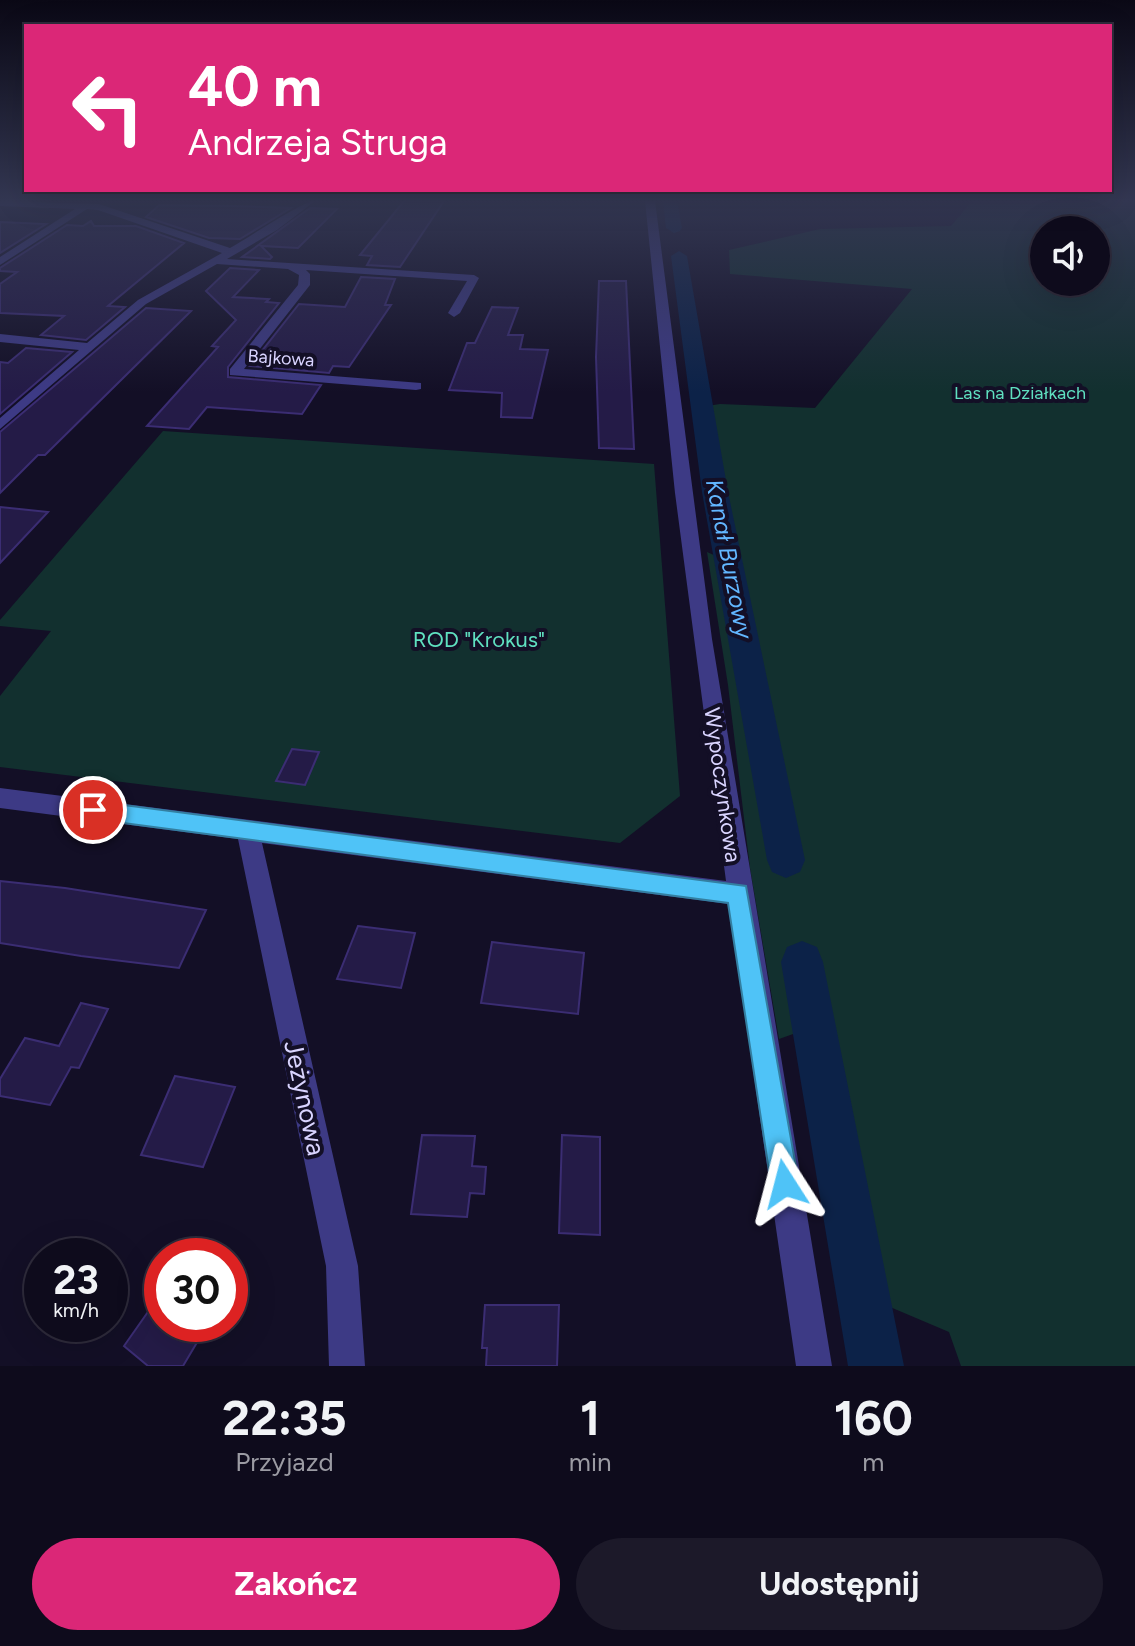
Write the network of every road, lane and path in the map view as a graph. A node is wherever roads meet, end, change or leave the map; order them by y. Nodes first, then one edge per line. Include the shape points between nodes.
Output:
1 (207, 265) edge
2 (271, 265) edge
3 (657, 265) edge
4 (290, 266) junction
5 (454, 313) dead end
6 (0, 338) edge
7 (87, 347) junction
8 (416, 386) dead end
9 (0, 425) edge
10 (0, 798) edge
11 (248, 831) junction
12 (738, 894) junction
13 (347, 1366) edge
14 (814, 1366) edge

1 - 7 street via 142,302
2 - 4 street
3 - 12 street, Wypoczynkowa
4 - 5 street via 474,278
4 - 8 street, Bajkowa via 305,274 304,285 235,372
6 - 7 street
7 - 9 street
10 - 11 street
11 - 12 street
11 - 13 street, Jeżynowa via 342,1266
12 - 14 street, Wypoczynkowa

